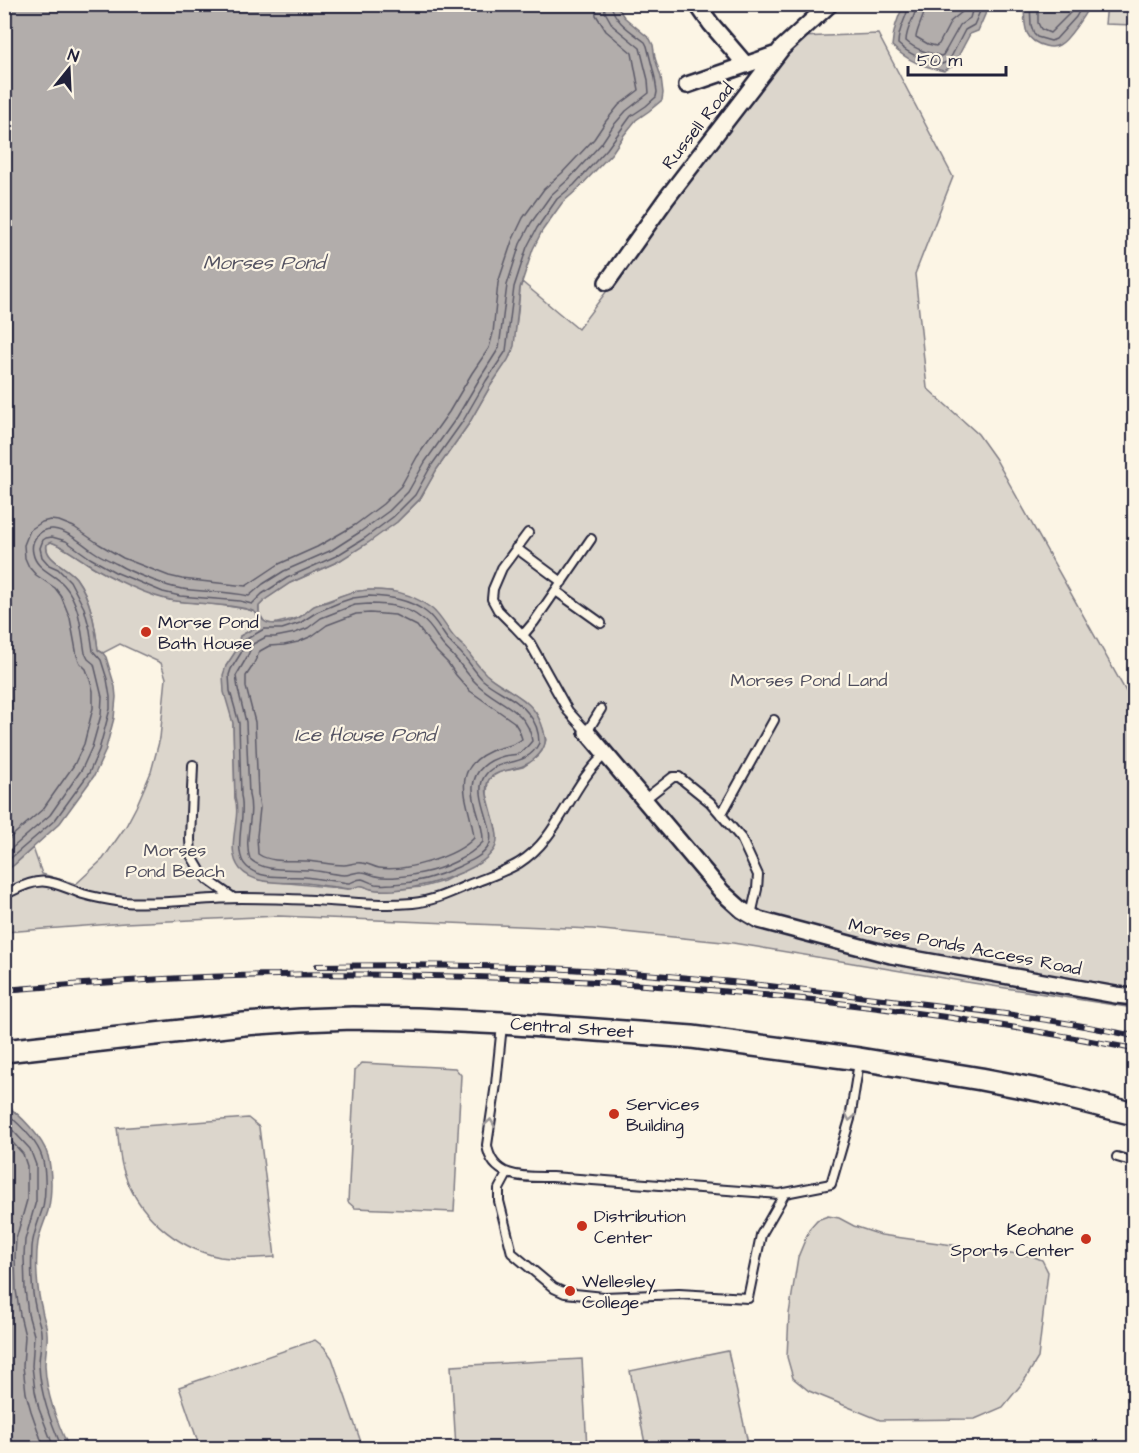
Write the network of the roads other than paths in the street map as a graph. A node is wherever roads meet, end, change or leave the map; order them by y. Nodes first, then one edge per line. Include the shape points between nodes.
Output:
1 (697, 4) edge
2 (828, 5) edge
3 (778, 54) junction
4 (746, 64) junction
5 (687, 85) dead end
6 (607, 282) dead end
7 (528, 533) dead end
8 (591, 539) dead end
9 (516, 548) junction
10 (562, 582) junction
11 (556, 591) junction
12 (601, 623) dead end
13 (522, 635) junction
14 (601, 709) dead end
15 (774, 720) dead end
16 (587, 732) junction
17 (606, 754) junction
18 (193, 765) dead end
19 (645, 799) junction
20 (721, 815) junction
21 (10, 892) dead end
22 (234, 898) junction
23 (750, 916) junction
24 (1134, 997) edge
25 (502, 1023) junction
26 (4, 1051) edge
27 (859, 1059) junction
28 (1134, 1114) edge
29 (1117, 1157) dead end
30 (1134, 1162) edge
31 (507, 1174) junction
32 (785, 1194) junction

1 - 4 street
2 - 3 street, Russell Road
3 - 4 street
3 - 6 street, Russell Road
4 - 5 street
7 - 9 lane
8 - 10 lane
9 - 10 lane
9 - 13 lane via 502,567 492,595 498,610
10 - 11 lane
11 - 12 lane
11 - 13 lane
13 - 16 lane via 568,711
14 - 16 lane
15 - 20 lane
16 - 17 street, Morses Ponds Access Road
17 - 19 street, Morses Ponds Access Road
17 - 22 lane via 590,770 550,832 529,856 503,872 415,903
18 - 22 lane via 191,855 208,879
19 - 20 lane via 673,777 679,777 710,801
19 - 23 street, Morses Ponds Access Road via 722,892
20 - 23 lane via 741,838 758,875
21 - 22 lane via 28,883 46,881 90,896 124,902
23 - 24 street, Morses Ponds Access Road via 891,955
25 - 26 main road, Central Street via 301,1020
25 - 27 main road, Central Street via 692,1037
31 -> 25 lane via 488,1154 487,1145
27 - 28 main road, Central Street via 1033,1089
27 -> 32 lane via 850,1119 831,1184
29 - 30 lane
31 - 32 lane
31 - 32 lane via 499,1201 512,1253 554,1288 604,1297 679,1294 748,1298 761,1235

